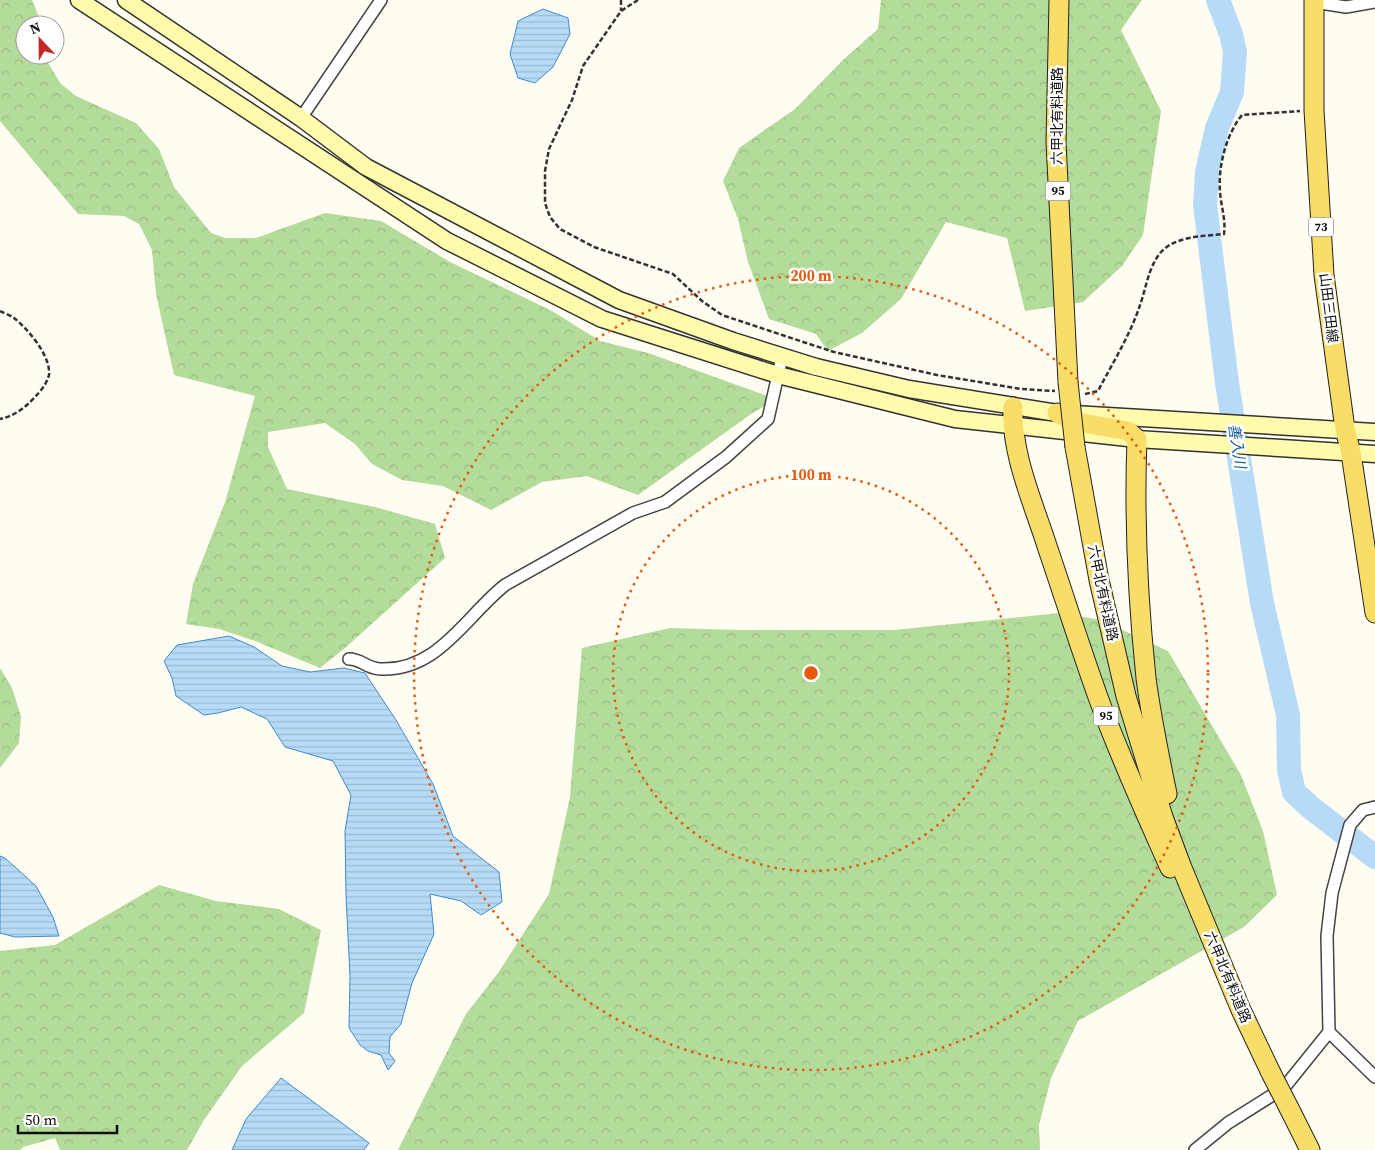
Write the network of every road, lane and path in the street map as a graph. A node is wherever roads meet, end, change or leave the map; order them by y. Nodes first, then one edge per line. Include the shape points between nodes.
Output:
1 (79, 0) edge
2 (126, 0) edge
3 (381, 0) edge
4 (621, 0) edge
5 (638, 0) edge
6 (1059, 0) edge
7 (1314, 1) edge
8 (1375, 2) edge
9 (621, 11) junction
10 (1314, 110) junction
11 (301, 118) junction
12 (0, 311) edge
13 (782, 357) junction
14 (778, 375) junction
15 (1069, 389) junction
16 (1013, 407) junction
17 (1056, 413) junction
18 (0, 419) edge
19 (1012, 426) junction
20 (1345, 429) junction
21 (1375, 432) edge
22 (1137, 440) junction
23 (1351, 453) junction
24 (1375, 454) edge
25 (1375, 613) edge
26 (349, 659) dead end
27 (1375, 807) edge
28 (1182, 868) junction
29 (1241, 1010) junction
30 (1329, 1032) junction
31 (1375, 1076) edge
32 (1195, 1150) edge
33 (1310, 1150) edge

1 - 14 street via 447,241 602,319
2 - 11 street
3 - 11 street
4 - 9 path
5 - 9 path
6 - 15 main road, 六甲北有料道路 / 95 via 1056,142
7 - 8 street via 1346,7
7 - 10 main road, 山田三田線 / 73
9 - 15 path via 583,66 572,100 549,149 545,204 560,229 594,246 673,274 722,315 834,352 937,375 1021,389
10 - 15 path via 1242,115 1223,158 1220,190 1224,234 1175,242 1162,251 1153,266 1139,309 1098,391 1089,394
10 - 20 main road, 山田三田線 / 73 via 1324,274
11 - 13 street via 366,167 619,300
12 - 18 path via 13,317 36,341 48,361 49,375 43,389 27,407
13 - 14 street
13 - 16 street via 910,389
14 - 19 street via 955,419
14 - 26 street via 768,419 726,457 665,502 633,513 505,585 442,647 416,664 380,669
15 - 28 main road, 六甲北有料道路 / 95, bridge via 1075,447 1126,696
16 - 17 street
16 - 19 main road, 95
17 - 20 street
17 - 22 main road via 1077,422 1128,431
19 - 22 street
19 - 29 main road, 95 via 1023,471 1099,699 1208,954
20 - 21 street
20 - 23 main road, 山田三田線 / 73
22 - 23 street
22 - 28 main road, 95 via 1135,489 1146,678
23 - 24 street
23 - 25 main road, 山田三田線 / 73
27 - 30 street via 1363,810 1350,825 1332,893 1326,936
28 - 29 main road, 六甲北有料道路 / 95
29 - 33 main road, 六甲北有料道路 / 95, bridge
30 - 31 street
30 - 32 street via 1287,1084 1228,1123

